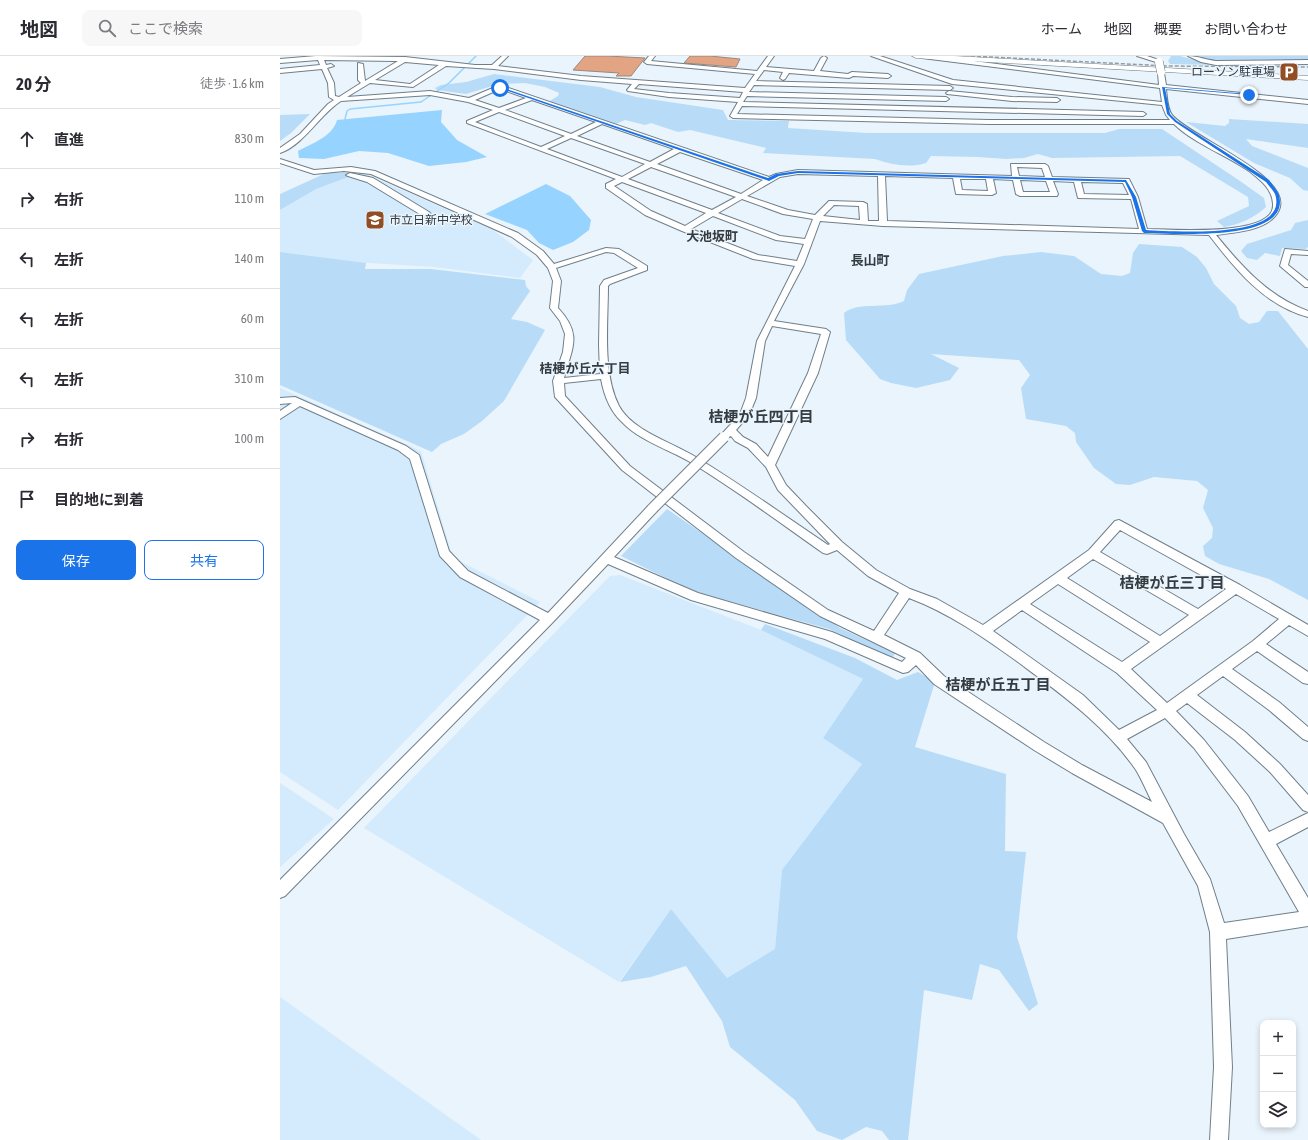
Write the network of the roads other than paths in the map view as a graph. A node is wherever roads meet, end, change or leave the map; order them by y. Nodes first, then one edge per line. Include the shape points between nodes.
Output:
1 (410, 56) edge
2 (505, 56) edge
3 (652, 56) edge
4 (771, 56) edge
5 (874, 56) edge
6 (916, 56) edge
7 (922, 56) edge
8 (1140, 56) edge
9 (1191, 56) edge
10 (1259, 56) edge
11 (319, 57) edge
12 (294, 58) edge
13 (824, 58) dead end
14 (403, 60) junction
15 (486, 60) dead end
16 (1160, 60) edge
17 (280, 61) edge
18 (1308, 62) edge
19 (1265, 63) junction
20 (360, 64) junction
21 (445, 64) junction
22 (1063, 64) junction
23 (394, 65) junction
24 (323, 66) junction
25 (486, 67) junction
26 (494, 67) junction
27 (882, 68) junction
28 (908, 68) junction
29 (761, 70) junction
30 (280, 71) edge
31 (787, 71) junction
32 (1161, 72) junction
33 (816, 73) junction
34 (1247, 75) junction
35 (888, 76) dead end
36 (1308, 78) edge
37 (903, 81) junction
38 (366, 82) junction
39 (637, 82) junction
40 (752, 83) junction
41 (955, 83) junction
42 (780, 84) junction
43 (810, 85) junction
44 (872, 86) junction
45 (1163, 87) junction
46 (949, 93) junction
47 (808, 95) junction
48 (870, 96) junction
49 (1084, 96) junction
50 (743, 97) junction
51 (531, 98) junction
52 (339, 99) junction
53 (470, 100) junction
54 (1308, 102) edge
55 (1166, 104) junction
56 (805, 106) junction
57 (867, 107) junction
58 (946, 109) junction
59 (499, 110) junction
60 (1153, 114) dead end
61 (1161, 114) dead end
62 (1169, 114) junction
63 (801, 118) junction
64 (865, 119) junction
65 (944, 121) junction
66 (602, 122) junction
67 (1176, 122) junction
68 (573, 136) junction
69 (542, 149) junction
70 (680, 149) junction
71 (280, 151) edge
72 (280, 161) edge
73 (652, 164) junction
74 (314, 172) junction
75 (881, 174) junction
76 (956, 176) junction
77 (989, 177) junction
78 (1016, 178) junction
79 (621, 179) junction
80 (1050, 179) junction
81 (769, 180) junction
82 (1077, 180) junction
83 (742, 196) junction
84 (1134, 197) junction
85 (712, 213) junction
86 (817, 218) junction
87 (430, 220) dead end
88 (864, 223) junction
89 (883, 224) junction
90 (685, 229) junction
91 (1144, 231) junction
92 (1211, 233) junction
93 (809, 242) junction
94 (1308, 253) edge
95 (800, 264) junction
96 (552, 267) junction
97 (1308, 285) edge
98 (1308, 314) edge
99 (768, 323) junction
100 (605, 376) junction
101 (558, 381) junction
102 (280, 401) edge
103 (299, 402) junction
104 (280, 416) edge
105 (727, 433) junction
106 (770, 465) junction
107 (838, 545) junction
108 (1093, 553) junction
109 (605, 558) junction
110 (1058, 578) junction
111 (1236, 588) junction
112 (906, 592) junction
113 (1021, 604) junction
114 (1198, 615) junction
115 (1288, 618) junction
116 (549, 620) junction
117 (1308, 631) edge
118 (984, 632) junction
119 (877, 636) junction
120 (1160, 642) junction
121 (1257, 644) junction
122 (916, 657) junction
123 (1122, 669) junction
124 (1222, 669) junction
125 (1308, 679) edge
126 (1187, 695) junction
127 (1166, 711) junction
128 (1308, 735) edge
129 (1117, 737) junction
130 (1308, 805) edge
131 (1168, 818) junction
132 (1308, 820) edge
133 (1267, 841) junction
134 (280, 891) edge
135 (1308, 914) edge
136 (1308, 918) edge
137 (1218, 932) junction
138 (1219, 1140) edge

1 - 14 street
2 - 26 street
3 - 29 street via 647,62
4 - 29 street
5 - 27 street
6 - 7 main road
7 - 22 main road
7 - 45 street
8 - 16 street
9 - 19 street via 1209,62
10 - 19 street
11 - 12 street
11 - 14 street
11 - 24 street
12 - 17 street
13 - 33 street
14 - 21 street
14 - 23 street
15 - 25 street via 482,63
16 - 32 main road, bridge
18 - 19 street
20 - 23 street
20 - 24 street
20 - 38 street via 361,80
21 - 25 street
21 - 38 street via 411,86
22 - 32 main road via 1073,68
22 - 34 main road
23 - 38 street
24 - 30 street
24 - 52 street via 331,82 332,97
25 - 26 street
26 - 39 street
27 - 28 street
27 - 33 street via 849,76
27 - 35 street
28 - 37 street
28 - 41 street
29 - 31 street
29 - 40 street
31 - 33 street
31 - 42 street
32 - 34 main road
32 - 45 street
34 - 36 main road
37 - 44 street
37 - 46 street
38 - 52 street
39 - 50 street
39 - 50 street via 630,90 669,95
40 - 42 street
40 - 50 street
41 - 46 street
41 - 49 street
42 - 43 street
43 - 44 street
43 - 47 street
44 - 48 street
45 - 54 street
45 - 55 street
46 - 48 street
46 - 49 street via 1012,100 1083,102
46 - 58 street
47 - 48 street
47 - 50 street
47 - 56 street
48 - 57 street
49 - 55 street
50 - 56 street
50 - 63 street via 733,116
51 - 53 street via 500,88
51 - 59 street
51 - 66 street
52 - 53 street via 430,93
52 - 71 street via 302,135
53 - 59 street
55 - 62 street
56 - 57 street
56 - 63 street
57 - 58 street
57 - 64 street
58 - 60 street
58 - 65 street
59 - 68 street
59 - 69 street via 469,122
61 - 62 street
62 - 67 street
63 - 64 street
64 - 65 street
65 - 67 street
66 - 68 street
66 - 70 street
67 - 92 street via 1267,181 1276,194 1278,203 1275,212 1267,219 1250,227
68 - 69 street
68 - 73 street
69 - 79 street
70 - 73 street
70 - 81 street
72 - 74 street
73 - 79 street
73 - 83 street
74 - 87 street via 354,175 370,180 426,214
74 - 96 street via 342,168 374,172 515,235 540,252
75 - 76 street
75 - 81 street via 788,172
75 - 89 street
76 - 77 street
76 - 77 street via 959,192 992,193
77 - 78 street
78 - 80 street
78 - 80 street via 1013,165 1045,166
78 - 80 street via 1020,194 1054,194
79 - 85 street
79 - 90 street via 608,186 648,214
80 - 82 street
81 - 83 street
82 - 84 street via 1126,181
82 - 84 street via 1081,196
83 - 85 street
83 - 86 street via 786,212
84 - 91 street
85 - 90 street
85 - 93 street via 779,238
86 - 88 street
86 - 88 street via 832,203 863,204
86 - 93 street
88 - 89 street
89 - 91 street
90 - 95 street via 756,257
91 - 92 street
92 - 98 street via 1235,264 1275,299
93 - 95 street
94 - 97 street via 1288,251 1284,266
95 - 99 street
96 - 100 street via 606,250 616,251 644,268 606,282 604,286
96 - 101 street via 557,281 554,308 567,325 569,336
99 - 105 street via 761,341 751,398 744,415
99 - 106 street via 826,332 813,373
100 - 101 street
100 - 107 street via 611,400 626,422 723,479 827,550
101 - 119 street via 557,390 560,397 626,468 740,555 824,613
102 - 103 street via 292,399
103 - 104 street
103 - 116 street via 402,448 415,457 444,553 464,574
105 - 106 street via 752,446
105 - 109 street, bridge
106 - 107 street via 782,487
107 - 112 street via 872,573
108 - 110 street
108 - 111 street via 1119,524
108 - 114 street
109 - 116 street
109 - 122 street via 695,597 828,635 903,668
110 - 113 street
110 - 120 street
111 - 114 street
111 - 115 street
112 - 118 street via 933,602
112 - 119 street
113 - 118 street
113 - 123 street
114 - 120 street
115 - 117 street
115 - 121 street
116 - 134 street
118 - 129 street via 1078,699
119 - 122 street
120 - 123 street
121 - 124 street
121 - 125 street
122 - 131 street via 939,680 1039,746
123 - 127 street
124 - 126 street
124 - 128 street via 1274,706
126 - 127 street
126 - 130 street via 1245,740 1275,768
127 - 129 street
127 - 133 street via 1199,744 1225,777
129 - 131 street via 1141,766
131 - 137 street via 1205,884
132 - 133 street
133 - 135 street
136 - 137 street
137 - 138 street via 1223,1067

